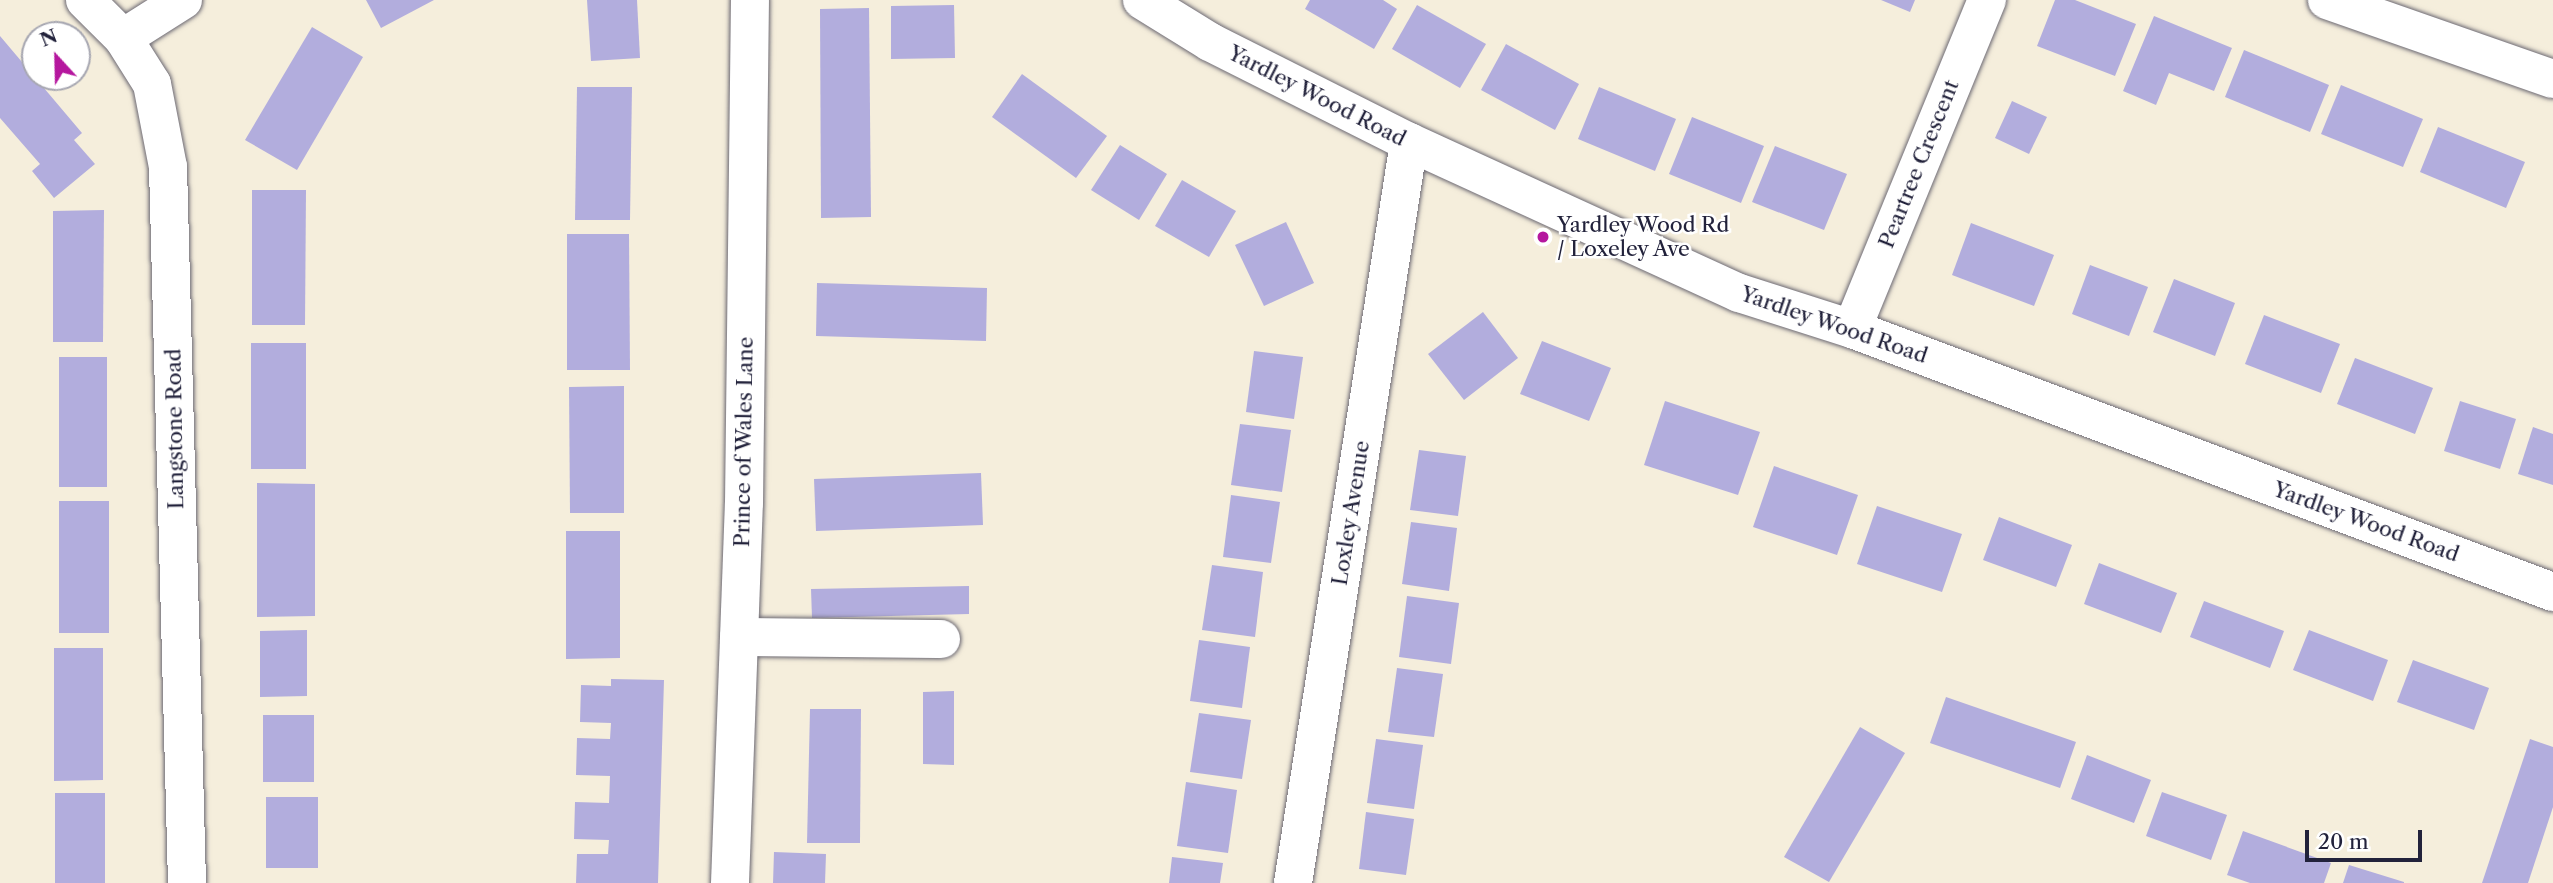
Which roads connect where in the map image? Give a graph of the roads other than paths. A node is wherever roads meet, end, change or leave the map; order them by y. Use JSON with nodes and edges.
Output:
{"nodes":[{"id":1,"x":85,"y":0,"type":"edge"},
{"id":2,"x":183,"y":0,"type":"edge"},
{"id":3,"x":750,"y":0,"type":"edge"},
{"id":4,"x":1142,"y":0,"type":"edge"},
{"id":5,"x":1987,"y":0,"type":"edge"},
{"id":6,"x":2327,"y":0,"type":"edge"},
{"id":7,"x":123,"y":38,"type":"junction"},
{"id":8,"x":2553,"y":79,"type":"edge"},
{"id":9,"x":1409,"y":142,"type":"junction"},
{"id":10,"x":1852,"y":329,"type":"junction"},
{"id":11,"x":2553,"y":592,"type":"edge"},
{"id":12,"x":739,"y":637,"type":"junction"},
{"id":13,"x":941,"y":639,"type":"dead end"},
{"id":14,"x":187,"y":883,"type":"edge"},
{"id":15,"x":730,"y":883,"type":"edge"},
{"id":16,"x":1293,"y":883,"type":"edge"}],
"edges":[{"from":1,"to":7,"type":"street","name":"Langstone Road"},
{"from":2,"to":7,"type":"street"},
{"from":3,"to":12,"type":"street","name":"Prince of Wales Lane"},
{"from":4,"to":9,"type":"street","name":"Yardley Wood Road"},
{"from":5,"to":10,"type":"street","name":"Peartree Crescent"},
{"from":6,"to":8,"type":"street"},
{"from":7,"to":14,"type":"street","name":"Langstone Road"},
{"from":9,"to":10,"type":"street","name":"Yardley Wood Road"},
{"from":9,"to":16,"type":"street","name":"Loxley Avenue"},
{"from":10,"to":11,"type":"street","name":"Yardley Wood Road"},
{"from":12,"to":13,"type":"street"},
{"from":12,"to":15,"type":"street","name":"Prince of Wales Lane"}]}
